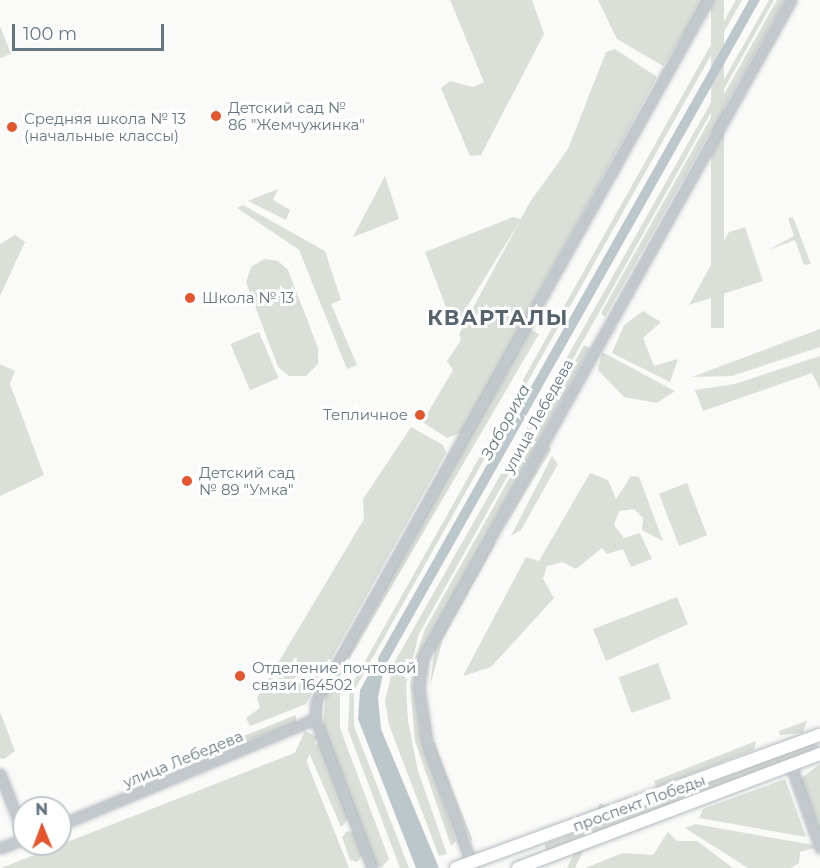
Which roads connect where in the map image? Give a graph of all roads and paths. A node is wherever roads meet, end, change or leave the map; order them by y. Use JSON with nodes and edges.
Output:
{"nodes":[{"id":1,"x":708,"y":0,"type":"edge"},
{"id":2,"x":790,"y":0,"type":"edge"},
{"id":3,"x":315,"y":719,"type":"junction"},
{"id":4,"x":820,"y":735,"type":"edge"},
{"id":5,"x":820,"y":754,"type":"edge"},
{"id":6,"x":791,"y":766,"type":"junction"},
{"id":7,"x":0,"y":774,"type":"edge"},
{"id":8,"x":12,"y":806,"type":"edge"},
{"id":9,"x":72,"y":820,"type":"edge"},
{"id":10,"x":535,"y":842,"type":"junction"},
{"id":11,"x":820,"y":848,"type":"edge"},
{"id":12,"x":541,"y":860,"type":"junction"},
{"id":13,"x":472,"y":865,"type":"edge"},
{"id":14,"x":372,"y":868,"type":"edge"},
{"id":15,"x":456,"y":868,"type":"edge"},
{"id":16,"x":518,"y":868,"type":"edge"}],
"edges":[{"from":1,"to":3,"type":"street"},
{"from":2,"to":13,"type":"street","name":"улица Лебедева"},
{"from":3,"to":9,"type":"street","name":"улица Лебедева"},
{"from":3,"to":14,"type":"street"},
{"from":4,"to":10,"type":"main road","name":"проспект Победы"},
{"from":5,"to":6,"type":"main road","name":"проспект Победы"},
{"from":6,"to":11,"type":"street"},
{"from":6,"to":12,"type":"main road","name":"проспект Победы"},
{"from":7,"to":8,"type":"street"},
{"from":10,"to":12,"type":"main road"},
{"from":10,"to":13,"type":"main road","name":"проспект Победы"},
{"from":12,"to":16,"type":"main road","name":"проспект Победы"},
{"from":13,"to":15,"type":"main road","name":"проспект Победы"}]}
